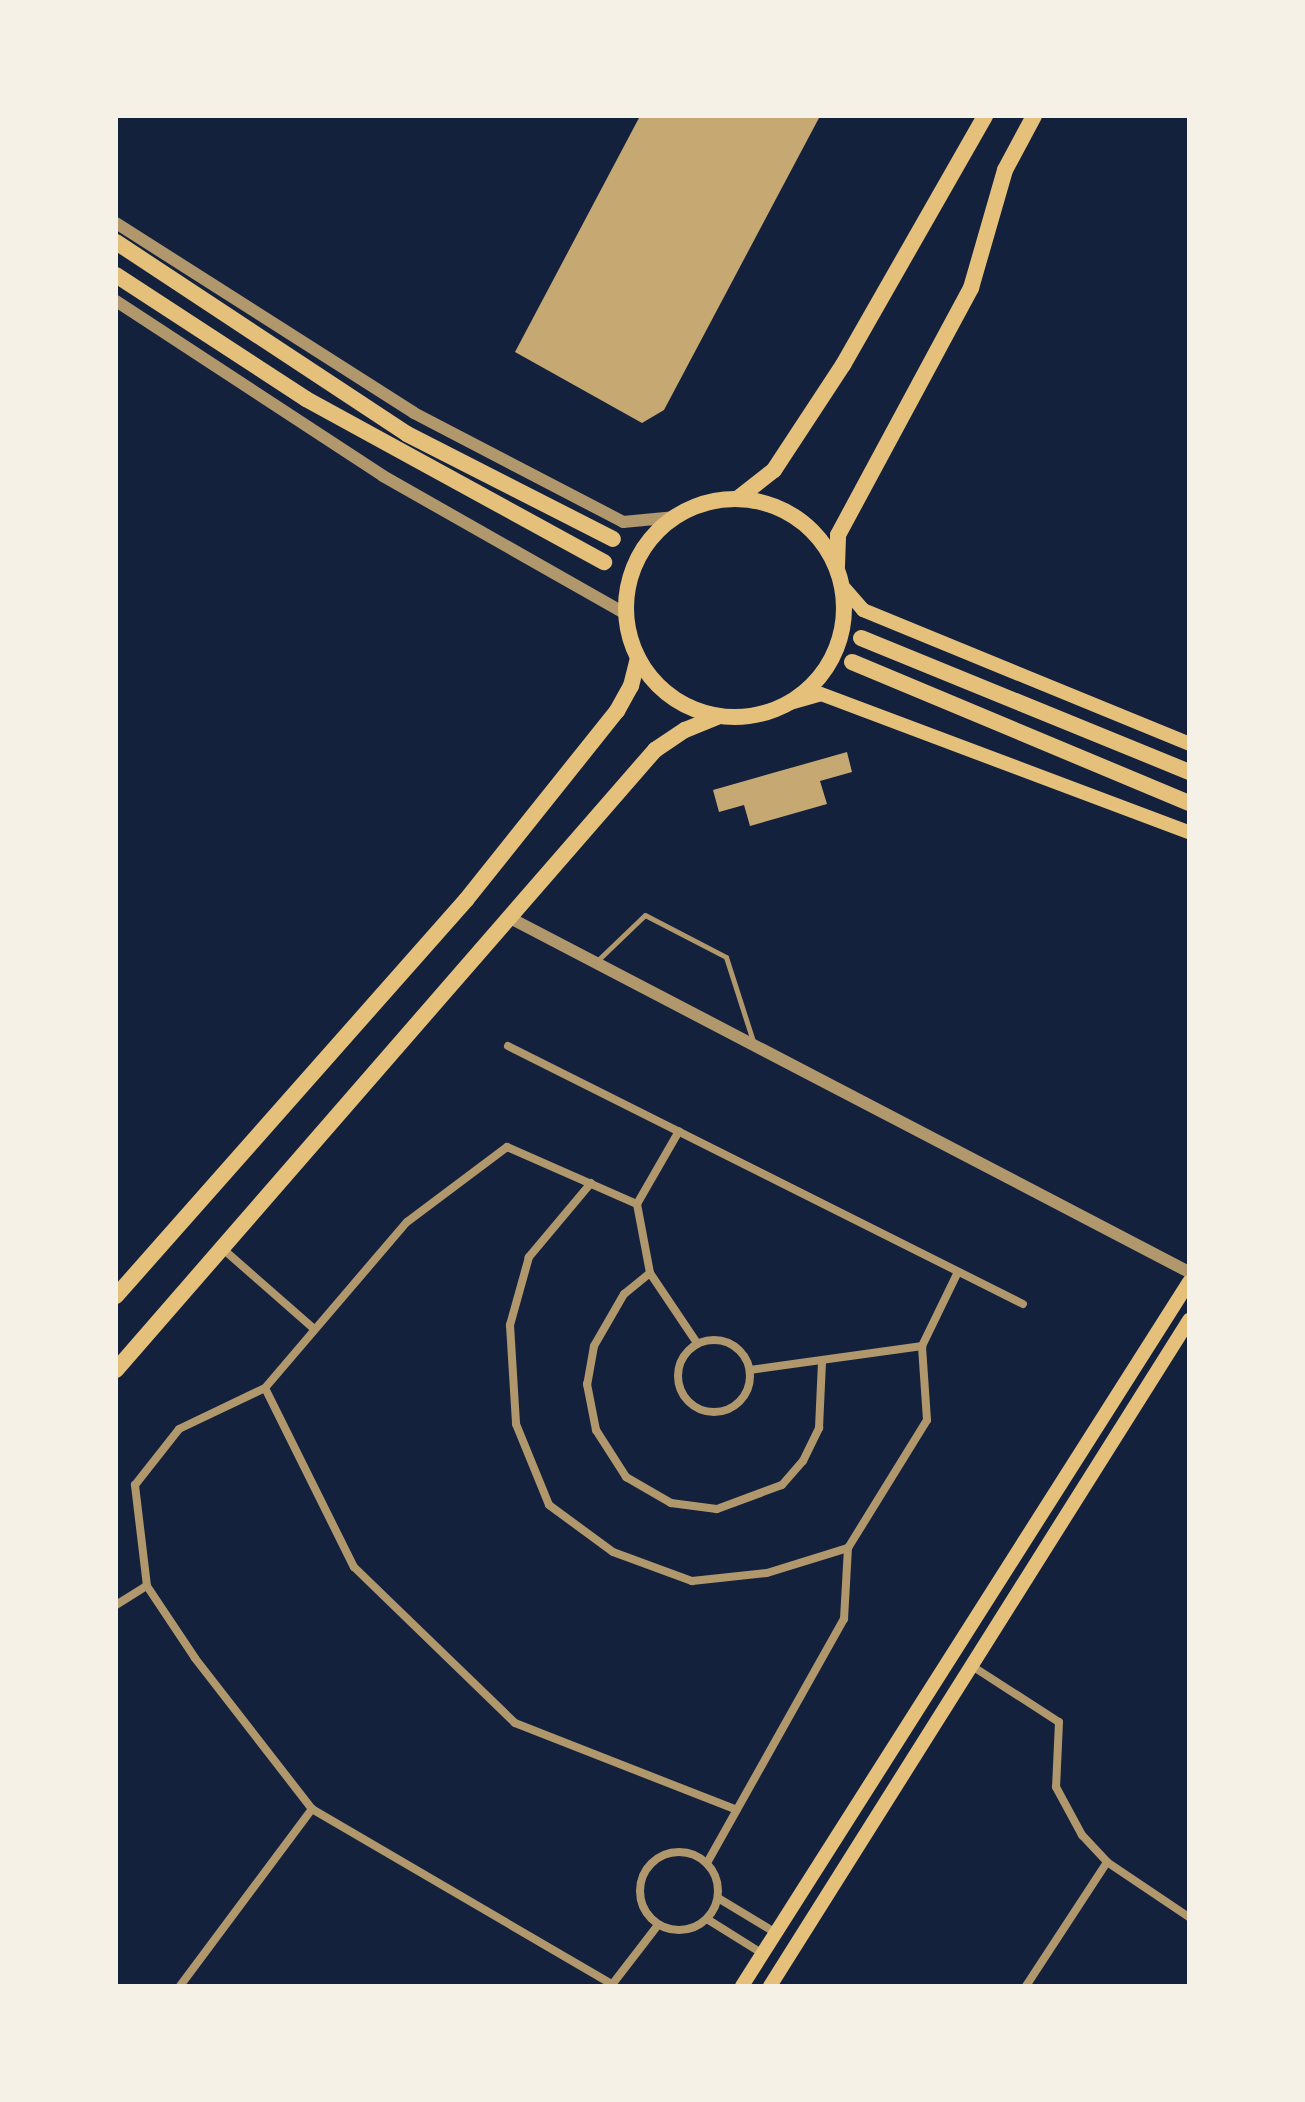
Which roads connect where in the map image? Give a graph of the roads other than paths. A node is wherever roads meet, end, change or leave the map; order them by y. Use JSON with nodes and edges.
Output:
{"nodes":[{"id":1,"x":985,"y":116,"type":"edge"},
{"id":2,"x":1034,"y":116,"type":"edge"},
{"id":3,"x":116,"y":223,"type":"edge"},
{"id":4,"x":116,"y":242,"type":"edge"},
{"id":5,"x":116,"y":275,"type":"edge"},
{"id":6,"x":116,"y":301,"type":"edge"},
{"id":7,"x":737,"y":499,"type":"junction"},
{"id":8,"x":676,"y":517,"type":"junction"},
{"id":9,"x":613,"y":539,"type":"dead end"},
{"id":10,"x":604,"y":562,"type":"dead end"},
{"id":11,"x":837,"y":568,"type":"junction"},
{"id":12,"x":845,"y":589,"type":"junction"},
{"id":13,"x":626,"y":614,"type":"junction"},
{"id":14,"x":861,"y":638,"type":"dead end"},
{"id":15,"x":638,"y":658,"type":"junction"},
{"id":16,"x":852,"y":662,"type":"dead end"},
{"id":17,"x":790,"y":703,"type":"junction"},
{"id":18,"x":719,"y":716,"type":"junction"},
{"id":19,"x":1189,"y":744,"type":"edge"},
{"id":20,"x":1189,"y":772,"type":"edge"},
{"id":21,"x":1189,"y":803,"type":"edge"},
{"id":22,"x":1189,"y":832,"type":"edge"},
{"id":23,"x":512,"y":919,"type":"junction"},
{"id":24,"x":595,"y":962,"type":"junction"},
{"id":25,"x":755,"y":1045,"type":"junction"},
{"id":26,"x":508,"y":1046,"type":"dead end"},
{"id":27,"x":679,"y":1131,"type":"junction"},
{"id":28,"x":591,"y":1183,"type":"junction"},
{"id":29,"x":637,"y":1204,"type":"junction"},
{"id":30,"x":223,"y":1249,"type":"junction"},
{"id":31,"x":1189,"y":1272,"type":"edge"},
{"id":32,"x":650,"y":1273,"type":"junction"},
{"id":33,"x":957,"y":1274,"type":"junction"},
{"id":34,"x":1189,"y":1282,"type":"edge"},
{"id":35,"x":116,"y":1296,"type":"edge"},
{"id":36,"x":1023,"y":1304,"type":"dead end"},
{"id":37,"x":1189,"y":1320,"type":"edge"},
{"id":38,"x":314,"y":1329,"type":"junction"},
{"id":39,"x":697,"y":1343,"type":"junction"},
{"id":40,"x":922,"y":1346,"type":"junction"},
{"id":41,"x":822,"y":1361,"type":"junction"},
{"id":42,"x":116,"y":1370,"type":"edge"},
{"id":43,"x":750,"y":1370,"type":"junction"},
{"id":44,"x":265,"y":1388,"type":"junction"},
{"id":45,"x":848,"y":1548,"type":"junction"},
{"id":46,"x":147,"y":1586,"type":"junction"},
{"id":47,"x":116,"y":1605,"type":"edge"},
{"id":48,"x":972,"y":1666,"type":"junction"},
{"id":49,"x":312,"y":1809,"type":"junction"},
{"id":50,"x":737,"y":1810,"type":"junction"},
{"id":51,"x":1107,"y":1862,"type":"junction"},
{"id":52,"x":707,"y":1863,"type":"junction"},
{"id":53,"x":718,"y":1898,"type":"junction"},
{"id":54,"x":1189,"y":1917,"type":"edge"},
{"id":55,"x":707,"y":1919,"type":"junction"},
{"id":56,"x":658,"y":1925,"type":"junction"},
{"id":57,"x":776,"y":1933,"type":"junction"},
{"id":58,"x":763,"y":1954,"type":"junction"},
{"id":59,"x":612,"y":1985,"type":"edge"},
{"id":60,"x":180,"y":1986,"type":"edge"},
{"id":61,"x":742,"y":1986,"type":"edge"},
{"id":62,"x":770,"y":1986,"type":"edge"},
{"id":63,"x":1026,"y":1986,"type":"edge"}],
"edges":[{"from":1,"to":7,"type":"main road"},
{"from":2,"to":11,"type":"main road"},
{"from":3,"to":8,"type":"street"},
{"from":4,"to":9,"type":"main road"},
{"from":5,"to":10,"type":"main road"},
{"from":6,"to":13,"type":"street"},
{"from":7,"to":8,"type":"main road"},
{"from":7,"to":11,"type":"main road"},
{"from":8,"to":13,"type":"main road"},
{"from":11,"to":12,"type":"main road"},
{"from":12,"to":17,"type":"main road"},
{"from":12,"to":19,"type":"main road"},
{"from":13,"to":15,"type":"main road"},
{"from":14,"to":20,"type":"main road"},
{"from":15,"to":18,"type":"main road"},
{"from":15,"to":35,"type":"main road"},
{"from":16,"to":21,"type":"main road"},
{"from":17,"to":18,"type":"main road"},
{"from":17,"to":22,"type":"main road"},
{"from":18,"to":23,"type":"main road"},
{"from":23,"to":24,"type":"street"},
{"from":23,"to":30,"type":"main road"},
{"from":24,"to":25,"type":"street"},
{"from":24,"to":25,"type":"lane"},
{"from":25,"to":31,"type":"street"},
{"from":26,"to":27,"type":"street"},
{"from":27,"to":29,"type":"street"},
{"from":27,"to":33,"type":"street"},
{"from":28,"to":29,"type":"street"},
{"from":28,"to":38,"type":"street"},
{"from":28,"to":45,"type":"street"},
{"from":29,"to":32,"type":"street"},
{"from":30,"to":38,"type":"street"},
{"from":30,"to":42,"type":"main road"},
{"from":32,"to":39,"type":"street"},
{"from":32,"to":41,"type":"street"},
{"from":33,"to":36,"type":"street"},
{"from":33,"to":40,"type":"street"},
{"from":34,"to":57,"type":"main road"},
{"from":37,"to":48,"type":"main road"},
{"from":38,"to":44,"type":"street"},
{"from":39,"to":43,"type":"street"},
{"from":39,"to":43,"type":"street"},
{"from":40,"to":41,"type":"street"},
{"from":40,"to":45,"type":"street"},
{"from":41,"to":43,"type":"street"},
{"from":44,"to":46,"type":"street"},
{"from":44,"to":50,"type":"street"},
{"from":45,"to":50,"type":"street"},
{"from":46,"to":47,"type":"street"},
{"from":46,"to":49,"type":"street"},
{"from":48,"to":51,"type":"street"},
{"from":48,"to":62,"type":"main road"},
{"from":49,"to":59,"type":"street"},
{"from":49,"to":60,"type":"street"},
{"from":50,"to":52,"type":"street"},
{"from":51,"to":54,"type":"street"},
{"from":51,"to":63,"type":"street"},
{"from":52,"to":53,"type":"street"},
{"from":52,"to":56,"type":"street"},
{"from":53,"to":55,"type":"street"},
{"from":53,"to":57,"type":"street"},
{"from":55,"to":56,"type":"street"},
{"from":55,"to":58,"type":"street"},
{"from":56,"to":59,"type":"street"},
{"from":57,"to":58,"type":"main road"},
{"from":58,"to":61,"type":"main road"}]}
